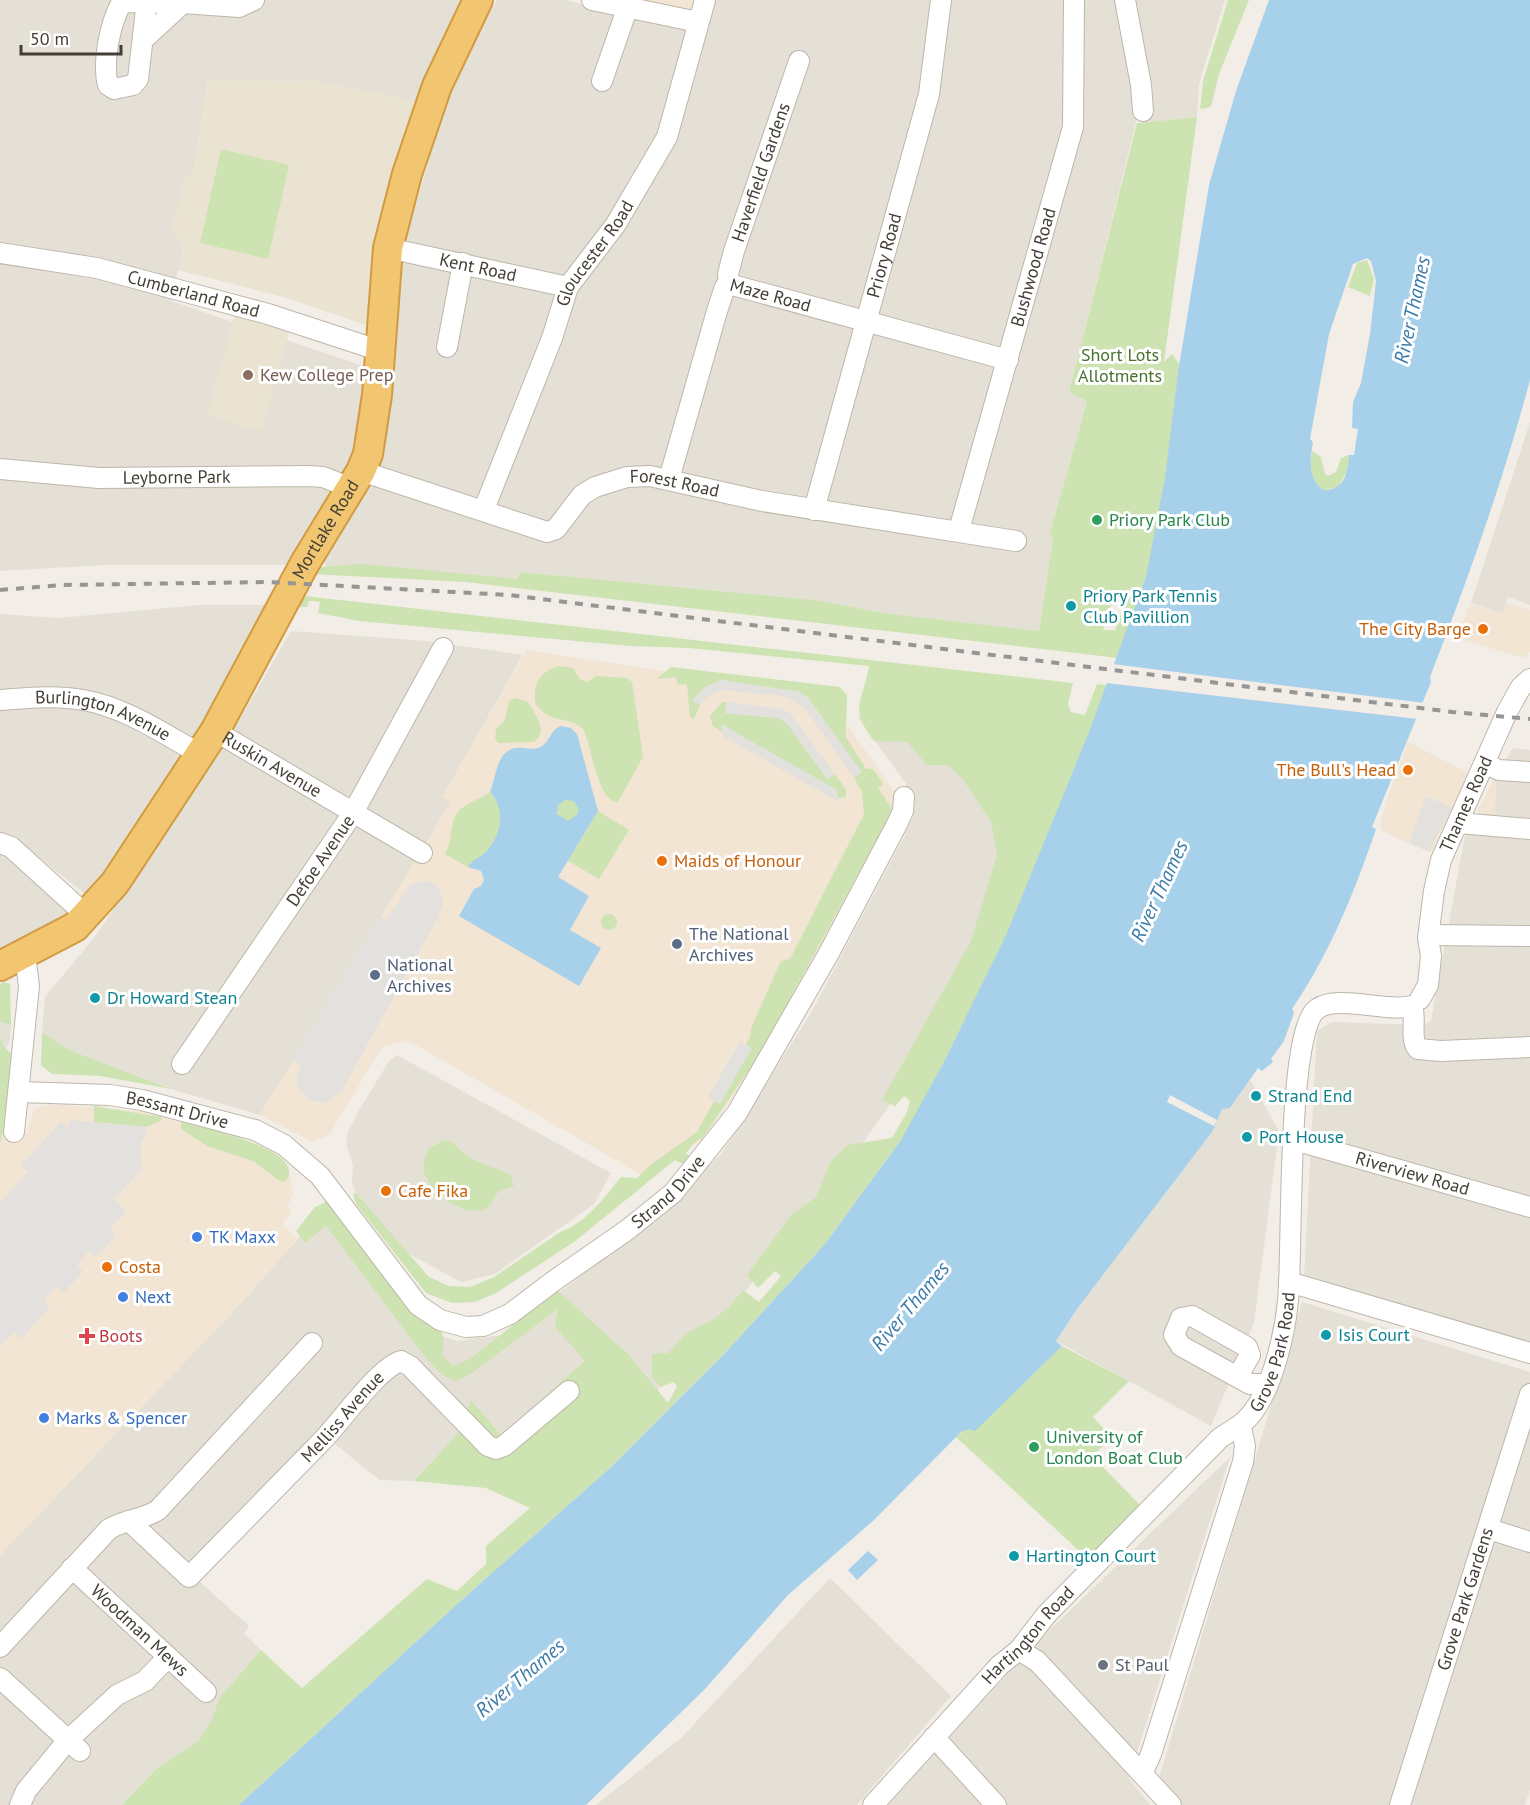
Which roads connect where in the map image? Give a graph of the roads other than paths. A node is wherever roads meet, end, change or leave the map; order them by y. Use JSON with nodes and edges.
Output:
{"nodes":[{"id":1,"x":254,"y":0,"type":"edge"},
{"id":2,"x":478,"y":0,"type":"edge"},
{"id":3,"x":592,"y":0,"type":"edge"},
{"id":4,"x":705,"y":0,"type":"edge"},
{"id":5,"x":941,"y":0,"type":"edge"},
{"id":6,"x":1074,"y":0,"type":"edge"},
{"id":7,"x":1125,"y":0,"type":"edge"},
{"id":8,"x":147,"y":1,"type":"edge"},
{"id":9,"x":183,"y":3,"type":"junction"},
{"id":10,"x":627,"y":9,"type":"junction"},
{"id":11,"x":698,"y":22,"type":"junction"},
{"id":12,"x":144,"y":39,"type":"junction"},
{"id":13,"x":799,"y":61,"type":"dead end"},
{"id":14,"x":602,"y":81,"type":"dead end"},
{"id":15,"x":1143,"y":111,"type":"dead end"},
{"id":16,"x":388,"y":248,"type":"junction"},
{"id":17,"x":0,"y":254,"type":"edge"},
{"id":18,"x":463,"y":263,"type":"junction"},
{"id":19,"x":729,"y":284,"type":"junction"},
{"id":20,"x":568,"y":287,"type":"junction"},
{"id":21,"x":867,"y":322,"type":"junction"},
{"id":22,"x":447,"y":347,"type":"dead end"},
{"id":23,"x":381,"y":351,"type":"junction"},
{"id":24,"x":1008,"y":360,"type":"junction"},
{"id":25,"x":0,"y":469,"type":"edge"},
{"id":26,"x":669,"y":479,"type":"junction"},
{"id":27,"x":356,"y":480,"type":"junction"},
{"id":28,"x":484,"y":509,"type":"junction"},
{"id":29,"x":814,"y":510,"type":"junction"},
{"id":30,"x":959,"y":531,"type":"junction"},
{"id":31,"x":1016,"y":541,"type":"dead end"},
{"id":32,"x":443,"y":648,"type":"dead end"},
{"id":33,"x":1530,"y":679,"type":"edge"},
{"id":34,"x":0,"y":700,"type":"edge"},
{"id":35,"x":215,"y":731,"type":"junction"},
{"id":36,"x":200,"y":754,"type":"junction"},
{"id":37,"x":1486,"y":764,"type":"junction"},
{"id":38,"x":1530,"y":772,"type":"edge"},
{"id":39,"x":904,"y":797,"type":"dead end"},
{"id":40,"x":353,"y":813,"type":"junction"},
{"id":41,"x":1458,"y":822,"type":"junction"},
{"id":42,"x":1530,"y":829,"type":"edge"},
{"id":43,"x":0,"y":843,"type":"edge"},
{"id":44,"x":422,"y":853,"type":"dead end"},
{"id":45,"x":87,"y":916,"type":"junction"},
{"id":46,"x":1530,"y":936,"type":"edge"},
{"id":47,"x":1429,"y":937,"type":"junction"},
{"id":48,"x":12,"y":960,"type":"edge"},
{"id":49,"x":1416,"y":1003,"type":"junction"},
{"id":50,"x":1530,"y":1047,"type":"edge"},
{"id":51,"x":182,"y":1064,"type":"dead end"},
{"id":52,"x":19,"y":1092,"type":"junction"},
{"id":53,"x":14,"y":1132,"type":"dead end"},
{"id":54,"x":1294,"y":1140,"type":"junction"},
{"id":55,"x":320,"y":1176,"type":"joint"},
{"id":56,"x":1530,"y":1207,"type":"edge"},
{"id":57,"x":1289,"y":1282,"type":"junction"},
{"id":58,"x":312,"y":1343,"type":"dead end"},
{"id":59,"x":1530,"y":1353,"type":"edge"},
{"id":60,"x":1238,"y":1376,"type":"dead end"},
{"id":61,"x":1267,"y":1384,"type":"junction"},
{"id":62,"x":569,"y":1391,"type":"dead end"},
{"id":63,"x":1530,"y":1394,"type":"edge"},
{"id":64,"x":1241,"y":1427,"type":"junction"},
{"id":65,"x":129,"y":1521,"type":"junction"},
{"id":66,"x":1489,"y":1529,"type":"junction"},
{"id":67,"x":1530,"y":1542,"type":"edge"},
{"id":68,"x":72,"y":1568,"type":"junction"},
{"id":69,"x":0,"y":1647,"type":"edge"},
{"id":70,"x":1019,"y":1650,"type":"junction"},
{"id":71,"x":168,"y":1657,"type":"junction"},
{"id":72,"x":0,"y":1678,"type":"edge"},
{"id":73,"x":206,"y":1692,"type":"dead end"},
{"id":74,"x":934,"y":1737,"type":"junction"},
{"id":75,"x":74,"y":1745,"type":"junction"},
{"id":76,"x":1143,"y":1772,"type":"junction"},
{"id":77,"x":20,"y":1805,"type":"edge"},
{"id":78,"x":873,"y":1805,"type":"edge"},
{"id":79,"x":996,"y":1805,"type":"edge"},
{"id":80,"x":1171,"y":1805,"type":"edge"},
{"id":81,"x":1400,"y":1805,"type":"edge"}],
"edges":[{"from":1,"to":9,"type":"street"},
{"from":2,"to":16,"type":"highway","name":"Mortlake Road"},
{"from":3,"to":10,"type":"street"},
{"from":4,"to":11,"type":"street","name":"Gloucester Road"},
{"from":5,"to":21,"type":"street","name":"Priory Road"},
{"from":6,"to":24,"type":"street","name":"Bushwood Road"},
{"from":7,"to":15,"type":"street"},
{"from":8,"to":9,"type":"street"},
{"from":8,"to":12,"type":"street"},
{"from":8,"to":12,"type":"street"},
{"from":9,"to":12,"type":"street"},
{"from":10,"to":11,"type":"street"},
{"from":10,"to":14,"type":"street"},
{"from":11,"to":20,"type":"street","name":"Gloucester Road"},
{"from":13,"to":19,"type":"street","name":"Haverfield Gardens"},
{"from":16,"to":18,"type":"street","name":"Kent Road"},
{"from":16,"to":23,"type":"highway","name":"Mortlake Road"},
{"from":17,"to":23,"type":"street","name":"Cumberland Road"},
{"from":18,"to":20,"type":"street","name":"Kent Road"},
{"from":18,"to":22,"type":"street"},
{"from":19,"to":21,"type":"street","name":"Maze Road"},
{"from":19,"to":26,"type":"street","name":"Maze Road"},
{"from":20,"to":28,"type":"street","name":"Gloucester Road"},
{"from":21,"to":24,"type":"street","name":"Maze Road"},
{"from":21,"to":29,"type":"street","name":"Priory Road"},
{"from":23,"to":27,"type":"highway","name":"Mortlake Road"},
{"from":24,"to":30,"type":"street","name":"Bushwood Road"},
{"from":25,"to":27,"type":"street","name":"Leyborne Park"},
{"from":26,"to":28,"type":"street","name":"Forest Road"},
{"from":26,"to":29,"type":"street","name":"Forest Road"},
{"from":27,"to":28,"type":"street","name":"Forest Road"},
{"from":27,"to":35,"type":"highway","name":"Mortlake Road"},
{"from":29,"to":30,"type":"street","name":"Forest Road"},
{"from":30,"to":31,"type":"street","name":"Forest Road"},
{"from":32,"to":40,"type":"street","name":"Defoe Avenue"},
{"from":33,"to":37,"type":"street","name":"Thames Road"},
{"from":34,"to":36,"type":"street","name":"Burlington Avenue"},
{"from":35,"to":36,"type":"highway","name":"Mortlake Road"},
{"from":35,"to":40,"type":"street","name":"Ruskin Avenue"},
{"from":36,"to":45,"type":"highway","name":"Mortlake Road"},
{"from":37,"to":38,"type":"street"},
{"from":37,"to":41,"type":"street","name":"Thames Road"},
{"from":39,"to":55,"type":"street","name":"Strand Drive"},
{"from":40,"to":44,"type":"street","name":"Ruskin Avenue"},
{"from":40,"to":51,"type":"street","name":"Defoe Avenue"},
{"from":41,"to":42,"type":"street"},
{"from":41,"to":47,"type":"street","name":"Thames Road"},
{"from":43,"to":45,"type":"street"},
{"from":45,"to":48,"type":"highway","name":"Mortlake Road"},
{"from":46,"to":47,"type":"street"},
{"from":47,"to":49,"type":"street","name":"Thames Road"},
{"from":48,"to":52,"type":"street"},
{"from":49,"to":50,"type":"street"},
{"from":49,"to":54,"type":"street","name":"Grove Park Road"},
{"from":52,"to":53,"type":"street"},
{"from":52,"to":55,"type":"street","name":"Bessant Drive"},
{"from":54,"to":56,"type":"street","name":"Riverview Road"},
{"from":54,"to":57,"type":"street","name":"Grove Park Road"},
{"from":57,"to":59,"type":"street"},
{"from":57,"to":61,"type":"street","name":"Grove Park Road"},
{"from":58,"to":65,"type":"street"},
{"from":60,"to":61,"type":"street"},
{"from":61,"to":64,"type":"street","name":"Grove Park Road"},
{"from":62,"to":65,"type":"street","name":"Melliss Avenue"},
{"from":63,"to":66,"type":"street","name":"Grove Park Gardens"},
{"from":64,"to":70,"type":"street","name":"Hartington Road"},
{"from":64,"to":76,"type":"street","name":"Grove Park Road"},
{"from":65,"to":68,"type":"street"},
{"from":66,"to":67,"type":"street"},
{"from":66,"to":81,"type":"street","name":"Grove Park Gardens"},
{"from":68,"to":69,"type":"street"},
{"from":68,"to":71,"type":"street","name":"Woodman Mews"},
{"from":70,"to":74,"type":"street","name":"Hartington Road"},
{"from":70,"to":76,"type":"street"},
{"from":71,"to":73,"type":"street","name":"Woodman Mews"},
{"from":71,"to":75,"type":"street"},
{"from":72,"to":75,"type":"street"},
{"from":74,"to":78,"type":"street","name":"Hartington Road"},
{"from":74,"to":79,"type":"street"},
{"from":75,"to":77,"type":"street"},
{"from":76,"to":80,"type":"street"}]}
